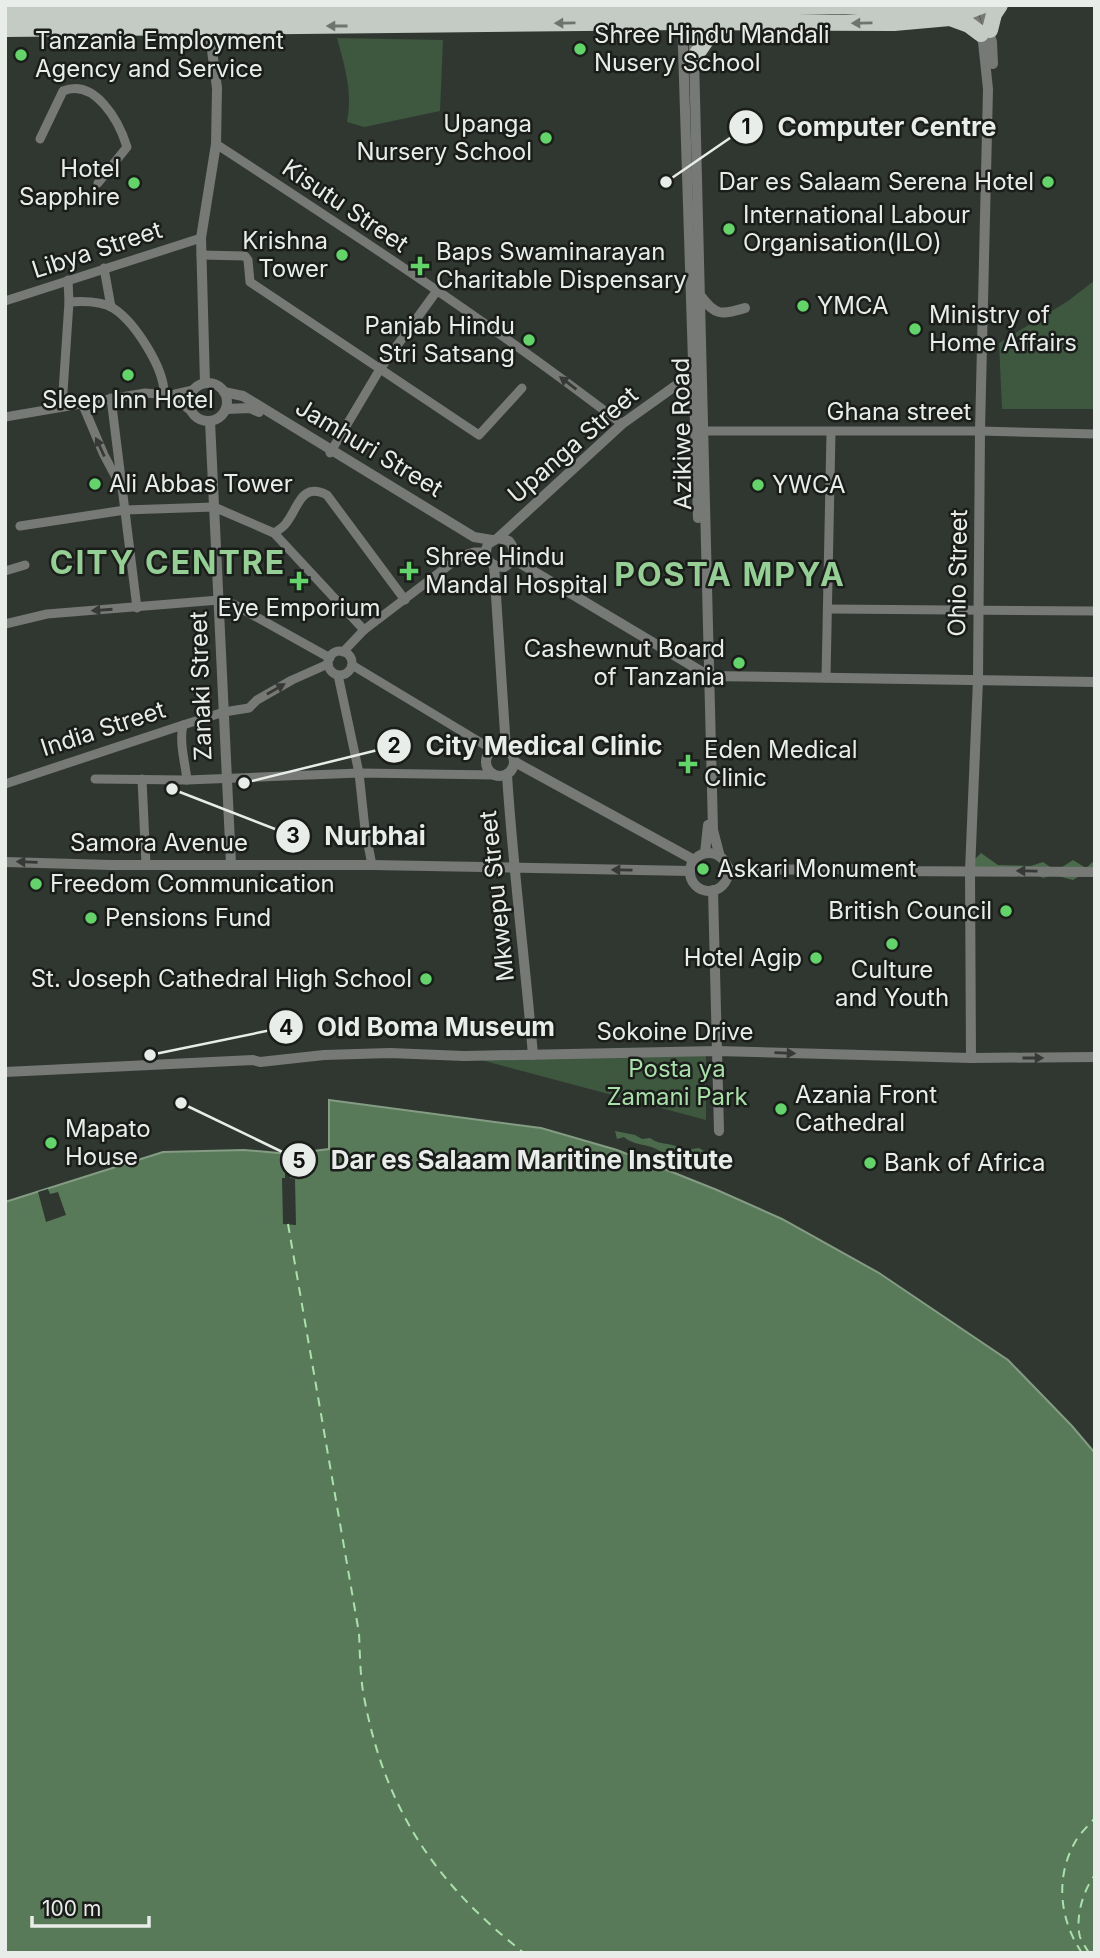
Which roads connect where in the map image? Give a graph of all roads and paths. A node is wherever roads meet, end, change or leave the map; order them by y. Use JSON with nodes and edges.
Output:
{"nodes":[{"id":1,"x":1000,"y":5,"type":"edge"},
{"id":2,"x":791,"y":6,"type":"edge"},
{"id":3,"x":768,"y":7,"type":"edge"},
{"id":4,"x":978,"y":7,"type":"edge"},
{"id":5,"x":383,"y":8,"type":"edge"},
{"id":6,"x":951,"y":11,"type":"edge"},
{"id":7,"x":5,"y":14,"type":"edge"},
{"id":8,"x":688,"y":15,"type":"junction"},
{"id":9,"x":208,"y":21,"type":"junction"},
{"id":10,"x":728,"y":22,"type":"junction"},
{"id":11,"x":5,"y":29,"type":"edge"},
{"id":12,"x":985,"y":32,"type":"junction"},
{"id":13,"x":694,"y":58,"type":"junction"},
{"id":14,"x":40,"y":139,"type":"dead end"},
{"id":15,"x":216,"y":145,"type":"junction"},
{"id":16,"x":98,"y":183,"type":"dead end"},
{"id":17,"x":201,"y":238,"type":"junction"},
{"id":18,"x":201,"y":255,"type":"junction"},
{"id":19,"x":104,"y":268,"type":"junction"},
{"id":20,"x":68,"y":280,"type":"junction"},
{"id":21,"x":436,"y":292,"type":"junction"},
{"id":22,"x":700,"y":295,"type":"junction"},
{"id":23,"x":5,"y":301,"type":"edge"},
{"id":24,"x":69,"y":302,"type":"junction"},
{"id":25,"x":111,"y":307,"type":"junction"},
{"id":26,"x":745,"y":308,"type":"dead end"},
{"id":27,"x":697,"y":355,"type":"junction"},
{"id":28,"x":380,"y":369,"type":"junction"},
{"id":29,"x":205,"y":383,"type":"junction"},
{"id":30,"x":678,"y":384,"type":"junction"},
{"id":31,"x":522,"y":388,"type":"dead end"},
{"id":32,"x":193,"y":390,"type":"junction"},
{"id":33,"x":224,"y":392,"type":"junction"},
{"id":34,"x":167,"y":394,"type":"junction"},
{"id":35,"x":694,"y":397,"type":"junction"},
{"id":36,"x":111,"y":398,"type":"junction"},
{"id":37,"x":82,"y":403,"type":"junction"},
{"id":38,"x":62,"y":407,"type":"junction"},
{"id":39,"x":226,"y":410,"type":"junction"},
{"id":40,"x":191,"y":411,"type":"junction"},
{"id":41,"x":5,"y":417,"type":"edge"},
{"id":42,"x":210,"y":421,"type":"junction"},
{"id":43,"x":622,"y":424,"type":"junction"},
{"id":44,"x":703,"y":431,"type":"junction"},
{"id":45,"x":980,"y":431,"type":"junction"},
{"id":46,"x":831,"y":432,"type":"junction"},
{"id":47,"x":1095,"y":434,"type":"edge"},
{"id":48,"x":331,"y":452,"type":"junction"},
{"id":49,"x":123,"y":490,"type":"junction"},
{"id":50,"x":214,"y":507,"type":"junction"},
{"id":51,"x":125,"y":510,"type":"junction"},
{"id":52,"x":20,"y":526,"type":"dead end"},
{"id":53,"x":274,"y":533,"type":"junction"},
{"id":54,"x":494,"y":544,"type":"junction"},
{"id":55,"x":513,"y":559,"type":"junction"},
{"id":56,"x":25,"y":565,"type":"dead end"},
{"id":57,"x":494,"y":565,"type":"junction"},
{"id":58,"x":5,"y":571,"type":"edge"},
{"id":59,"x":219,"y":600,"type":"junction"},
{"id":60,"x":405,"y":600,"type":"junction"},
{"id":61,"x":137,"y":608,"type":"junction"},
{"id":62,"x":828,"y":609,"type":"junction"},
{"id":63,"x":979,"y":610,"type":"junction"},
{"id":64,"x":1095,"y":611,"type":"edge"},
{"id":65,"x":5,"y":624,"type":"edge"},
{"id":66,"x":364,"y":630,"type":"junction"},
{"id":67,"x":343,"y":652,"type":"junction"},
{"id":68,"x":329,"y":661,"type":"junction"},
{"id":69,"x":352,"y":664,"type":"junction"},
{"id":70,"x":338,"y":675,"type":"junction"},
{"id":71,"x":706,"y":675,"type":"junction"},
{"id":72,"x":826,"y":678,"type":"junction"},
{"id":73,"x":978,"y":680,"type":"junction"},
{"id":74,"x":1095,"y":682,"type":"edge"},
{"id":75,"x":224,"y":712,"type":"junction"},
{"id":76,"x":183,"y":725,"type":"junction"},
{"id":77,"x":506,"y":749,"type":"junction"},
{"id":78,"x":493,"y":750,"type":"junction"},
{"id":79,"x":514,"y":762,"type":"junction"},
{"id":80,"x":359,"y":773,"type":"junction"},
{"id":81,"x":495,"y":775,"type":"junction"},
{"id":82,"x":507,"y":775,"type":"junction"},
{"id":83,"x":225,"y":777,"type":"junction"},
{"id":84,"x":95,"y":779,"type":"dead end"},
{"id":85,"x":142,"y":779,"type":"junction"},
{"id":86,"x":187,"y":780,"type":"junction"},
{"id":87,"x":5,"y":784,"type":"edge"},
{"id":88,"x":705,"y":853,"type":"junction"},
{"id":89,"x":720,"y":857,"type":"junction"},
{"id":90,"x":5,"y":862,"type":"edge"},
{"id":91,"x":231,"y":864,"type":"junction"},
{"id":92,"x":146,"y":865,"type":"junction"},
{"id":93,"x":372,"y":865,"type":"junction"},
{"id":94,"x":692,"y":865,"type":"junction"},
{"id":95,"x":513,"y":868,"type":"junction"},
{"id":96,"x":727,"y":870,"type":"junction"},
{"id":97,"x":970,"y":871,"type":"junction"},
{"id":98,"x":1095,"y":872,"type":"edge"},
{"id":99,"x":713,"y":890,"type":"junction"},
{"id":100,"x":717,"y":1051,"type":"junction"},
{"id":101,"x":533,"y":1055,"type":"junction"},
{"id":102,"x":1095,"y":1057,"type":"edge"},
{"id":103,"x":971,"y":1058,"type":"junction"},
{"id":104,"x":5,"y":1072,"type":"edge"},
{"id":105,"x":719,"y":1131,"type":"dead end"}],
"edges":[{"from":1,"to":12,"type":"highway"},
{"from":2,"to":3,"type":"highway"},
{"from":2,"to":6,"type":"highway"},
{"from":3,"to":8,"type":"highway"},
{"from":4,"to":6,"type":"highway"},
{"from":4,"to":12,"type":"street","name":"Ohio Street"},
{"from":5,"to":8,"type":"highway"},
{"from":5,"to":9,"type":"highway"},
{"from":6,"to":10,"type":"highway","one_way":true},
{"from":6,"to":12,"type":"highway"},
{"from":7,"to":9,"type":"highway"},
{"from":8,"to":9,"type":"highway","one_way":true},
{"from":8,"to":10,"type":"highway"},
{"from":8,"to":13,"type":"street","name":"Azikiwe Road"},
{"from":8,"to":27,"type":"street","name":"Azikiwe Road"},
{"from":9,"to":11,"type":"highway"},
{"from":9,"to":15,"type":"street"},
{"from":10,"to":13,"type":"highway"},
{"from":12,"to":45,"type":"street","name":"Ohio Street"},
{"from":13,"to":22,"type":"street","name":"Azikiwe Road"},
{"from":14,"to":16,"type":"street"},
{"from":15,"to":17,"type":"street"},
{"from":15,"to":21,"type":"street","name":"Kisutu Street"},
{"from":17,"to":18,"type":"street"},
{"from":17,"to":19,"type":"street","name":"Libya Street"},
{"from":18,"to":28,"type":"street"},
{"from":18,"to":29,"type":"street"},
{"from":19,"to":20,"type":"street","name":"Libya Street"},
{"from":19,"to":25,"type":"street"},
{"from":20,"to":23,"type":"street","name":"Libya Street"},
{"from":20,"to":24,"type":"street"},
{"from":21,"to":28,"type":"street"},
{"from":43,"to":21,"type":"street","name":"Kisutu Street","one_way":true},
{"from":22,"to":26,"type":"street"},
{"from":22,"to":27,"type":"street","name":"Azikiwe Road"},
{"from":24,"to":25,"type":"street"},
{"from":24,"to":38,"type":"street"},
{"from":25,"to":34,"type":"street"},
{"from":27,"to":30,"type":"street","name":"Upanga Street"},
{"from":27,"to":35,"type":"street","name":"Azikiwe Road"},
{"from":27,"to":44,"type":"street","name":"Azikiwe Road"},
{"from":28,"to":31,"type":"street"},
{"from":28,"to":48,"type":"street"},
{"from":29,"to":32,"type":"street"},
{"from":29,"to":33,"type":"street"},
{"from":30,"to":35,"type":"street"},
{"from":30,"to":43,"type":"street","name":"Upanga Street"},
{"from":32,"to":34,"type":"street"},
{"from":32,"to":40,"type":"street"},
{"from":33,"to":39,"type":"street"},
{"from":33,"to":48,"type":"street","name":"Jamhuri Street"},
{"from":34,"to":36,"type":"street"},
{"from":34,"to":40,"type":"street"},
{"from":35,"to":71,"type":"street","name":"Azikiwe Road"},
{"from":36,"to":37,"type":"street"},
{"from":36,"to":49,"type":"street"},
{"from":37,"to":38,"type":"street"},
{"from":49,"to":37,"type":"street","one_way":true},
{"from":38,"to":41,"type":"street"},
{"from":39,"to":42,"type":"street"},
{"from":39,"to":48,"type":"street","name":"Jamhuri Street"},
{"from":40,"to":42,"type":"street"},
{"from":42,"to":50,"type":"street","name":"Zanaki Street"},
{"from":43,"to":54,"type":"street","name":"Upanga Street"},
{"from":44,"to":46,"type":"street","name":"Ghana street"},
{"from":44,"to":71,"type":"street","name":"Azikiwe Road"},
{"from":45,"to":46,"type":"street","name":"Ghana street"},
{"from":45,"to":47,"type":"street","name":"Ghana street"},
{"from":45,"to":63,"type":"street","name":"Ohio Street"},
{"from":46,"to":62,"type":"street"},
{"from":48,"to":54,"type":"street","name":"Jamhuri Street"},
{"from":49,"to":51,"type":"street"},
{"from":50,"to":51,"type":"street"},
{"from":50,"to":53,"type":"street"},
{"from":50,"to":59,"type":"street","name":"Zanaki Street"},
{"from":51,"to":52,"type":"street"},
{"from":51,"to":61,"type":"street"},
{"from":53,"to":60,"type":"street"},
{"from":53,"to":66,"type":"street"},
{"from":54,"to":55,"type":"street"},
{"from":54,"to":57,"type":"street"},
{"from":54,"to":60,"type":"street"},
{"from":55,"to":57,"type":"street"},
{"from":55,"to":71,"type":"street"},
{"from":56,"to":58,"type":"street"},
{"from":57,"to":77,"type":"street"},
{"from":59,"to":61,"type":"street"},
{"from":59,"to":68,"type":"street"},
{"from":59,"to":75,"type":"street","name":"Zanaki Street"},
{"from":60,"to":66,"type":"street"},
{"from":61,"to":65,"type":"street","one_way":true},
{"from":62,"to":63,"type":"street"},
{"from":62,"to":72,"type":"street"},
{"from":63,"to":64,"type":"street"},
{"from":63,"to":73,"type":"street","name":"Ohio Street"},
{"from":66,"to":67,"type":"street"},
{"from":67,"to":68,"type":"street"},
{"from":67,"to":69,"type":"street"},
{"from":68,"to":70,"type":"street"},
{"from":75,"to":68,"type":"street","name":"India Street","one_way":true},
{"from":69,"to":70,"type":"street"},
{"from":69,"to":78,"type":"street"},
{"from":70,"to":80,"type":"street"},
{"from":71,"to":72,"type":"street"},
{"from":71,"to":88,"type":"street","name":"Azikiwe Road"},
{"from":71,"to":89,"type":"street","name":"Azikiwe Road"},
{"from":72,"to":73,"type":"street"},
{"from":73,"to":74,"type":"street"},
{"from":73,"to":97,"type":"street","name":"Ohio Street"},
{"from":75,"to":76,"type":"street","name":"India Street"},
{"from":75,"to":83,"type":"street","name":"Zanaki Street"},
{"from":76,"to":86,"type":"street"},
{"from":76,"to":87,"type":"street","name":"India Street"},
{"from":77,"to":78,"type":"street"},
{"from":77,"to":79,"type":"street"},
{"from":78,"to":81,"type":"street","name":"Mkwepu Street"},
{"from":79,"to":82,"type":"street","name":"Mkwepu Street"},
{"from":79,"to":94,"type":"street"},
{"from":80,"to":81,"type":"street"},
{"from":80,"to":83,"type":"street"},
{"from":80,"to":93,"type":"street"},
{"from":81,"to":82,"type":"street","name":"Mkwepu Street"},
{"from":82,"to":95,"type":"street","name":"Mkwepu Street"},
{"from":83,"to":86,"type":"street"},
{"from":83,"to":91,"type":"street","name":"Zanaki Street"},
{"from":84,"to":85,"type":"street"},
{"from":85,"to":86,"type":"street"},
{"from":85,"to":92,"type":"street"},
{"from":88,"to":89,"type":"street"},
{"from":88,"to":94,"type":"street"},
{"from":89,"to":96,"type":"street"},
{"from":92,"to":90,"type":"street","name":"Samora Avenue","one_way":true},
{"from":91,"to":92,"type":"street","name":"Samora Avenue"},
{"from":91,"to":93,"type":"street","name":"Samora Avenue"},
{"from":93,"to":95,"type":"street","name":"Samora Avenue"},
{"from":94,"to":95,"type":"street","name":"Samora Avenue","one_way":true},
{"from":94,"to":99,"type":"street"},
{"from":95,"to":101,"type":"street","name":"Mkwepu Street"},
{"from":96,"to":97,"type":"street"},
{"from":96,"to":99,"type":"street"},
{"from":98,"to":97,"type":"street","one_way":true},
{"from":97,"to":103,"type":"street","name":"Ohio Street"},
{"from":99,"to":100,"type":"street"},
{"from":100,"to":101,"type":"street","name":"Sokoine Drive"},
{"from":100,"to":103,"type":"street","name":"Sokoine Drive","one_way":true},
{"from":100,"to":105,"type":"street"},
{"from":101,"to":104,"type":"street","name":"Sokoine Drive"},
{"from":103,"to":102,"type":"street","name":"Sokoine Drive","one_way":true}]}
